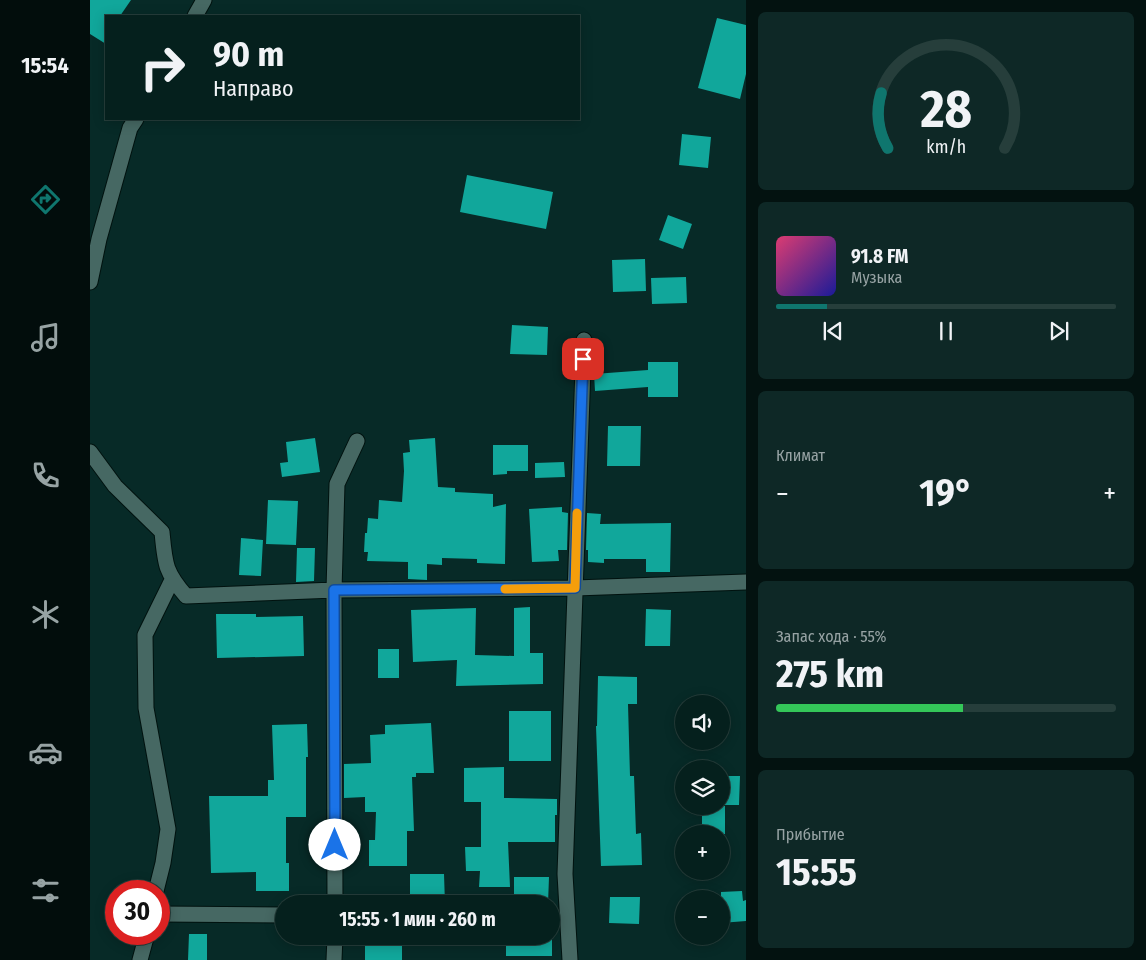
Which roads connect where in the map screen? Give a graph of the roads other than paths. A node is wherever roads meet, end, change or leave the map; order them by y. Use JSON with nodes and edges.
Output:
{"nodes":[{"id":1,"x":204,"y":0,"type":"edge"},
{"id":2,"x":196,"y":15,"type":"edge"},
{"id":3,"x":135,"y":120,"type":"edge"},
{"id":4,"x":90,"y":282,"type":"edge"},
{"id":5,"x":584,"y":340,"type":"dead end"},
{"id":6,"x":357,"y":441,"type":"dead end"},
{"id":7,"x":90,"y":452,"type":"edge"},
{"id":8,"x":172,"y":580,"type":"junction"},
{"id":9,"x":746,"y":582,"type":"edge"},
{"id":10,"x":575,"y":588,"type":"junction"},
{"id":11,"x":334,"y":590,"type":"junction"},
{"id":12,"x":159,"y":880,"type":"edge"},
{"id":13,"x":335,"y":895,"type":"edge"},
{"id":14,"x":170,"y":914,"type":"edge"},
{"id":15,"x":275,"y":915,"type":"edge"},
{"id":16,"x":143,"y":945,"type":"edge"},
{"id":17,"x":335,"y":945,"type":"edge"},
{"id":18,"x":140,"y":960,"type":"edge"},
{"id":19,"x":334,"y":960,"type":"edge"},
{"id":20,"x":570,"y":960,"type":"edge"}],
"edges":[{"from":1,"to":2,"type":"street"},
{"from":3,"to":4,"type":"street"},
{"from":5,"to":10,"type":"street"},
{"from":6,"to":11,"type":"street"},
{"from":7,"to":8,"type":"street"},
{"from":8,"to":11,"type":"street"},
{"from":8,"to":12,"type":"street"},
{"from":9,"to":10,"type":"street"},
{"from":10,"to":11,"type":"street"},
{"from":10,"to":20,"type":"street"},
{"from":11,"to":13,"type":"street"},
{"from":14,"to":15,"type":"street"},
{"from":16,"to":18,"type":"street"},
{"from":17,"to":19,"type":"street"}]}
